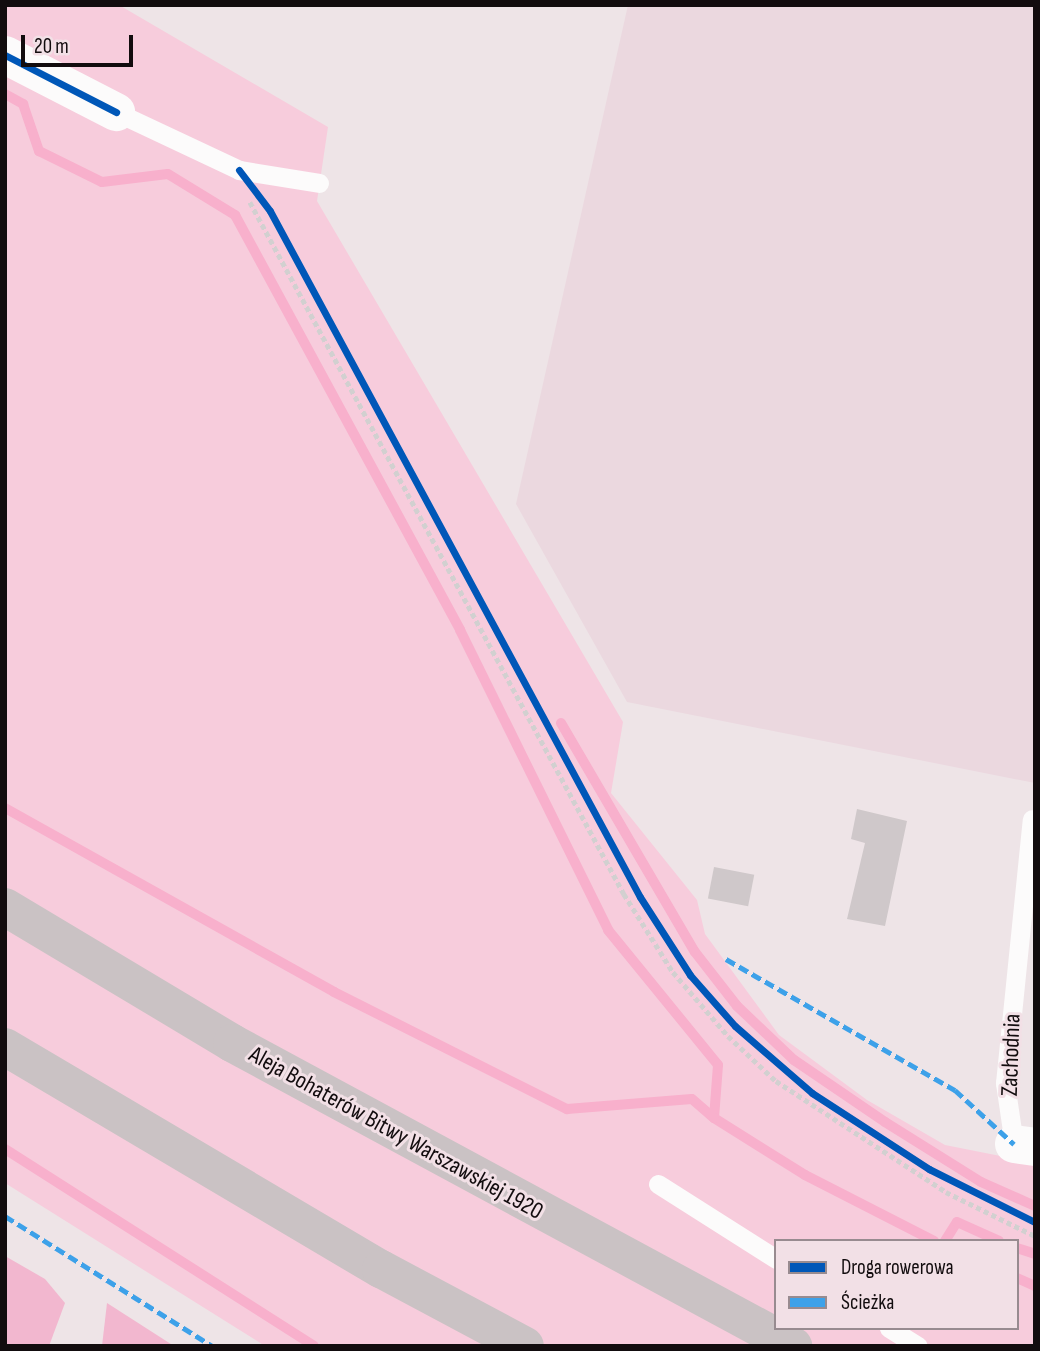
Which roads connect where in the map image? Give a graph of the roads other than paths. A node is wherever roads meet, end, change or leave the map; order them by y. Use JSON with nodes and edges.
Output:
{"nodes":[{"id":1,"x":5,"y":55,"type":"edge"},
{"id":2,"x":116,"y":112,"type":"joint"},
{"id":3,"x":319,"y":183,"type":"dead end"},
{"id":4,"x":1032,"y":819,"type":"dead end"},
{"id":5,"x":5,"y":907,"type":"edge"},
{"id":6,"x":5,"y":1047,"type":"edge"},
{"id":7,"x":1025,"y":1146,"type":"edge"},
{"id":8,"x":658,"y":1185,"type":"dead end"},
{"id":9,"x":774,"y":1258,"type":"edge"},
{"id":10,"x":892,"y":1330,"type":"edge"},
{"id":11,"x":525,"y":1346,"type":"edge"},
{"id":12,"x":793,"y":1346,"type":"edge"},
{"id":13,"x":918,"y":1346,"type":"edge"}],
"edges":[{"from":1,"to":2,"type":"street"},
{"from":2,"to":3,"type":"lane"},
{"from":4,"to":7,"type":"lane","name":"Zachodnia"},
{"from":5,"to":12,"type":"highway","name":"Aleja Bohaterów Bitwy Warszawskiej 1920"},
{"from":6,"to":11,"type":"highway"},
{"from":8,"to":9,"type":"lane"},
{"from":10,"to":13,"type":"lane"}]}
